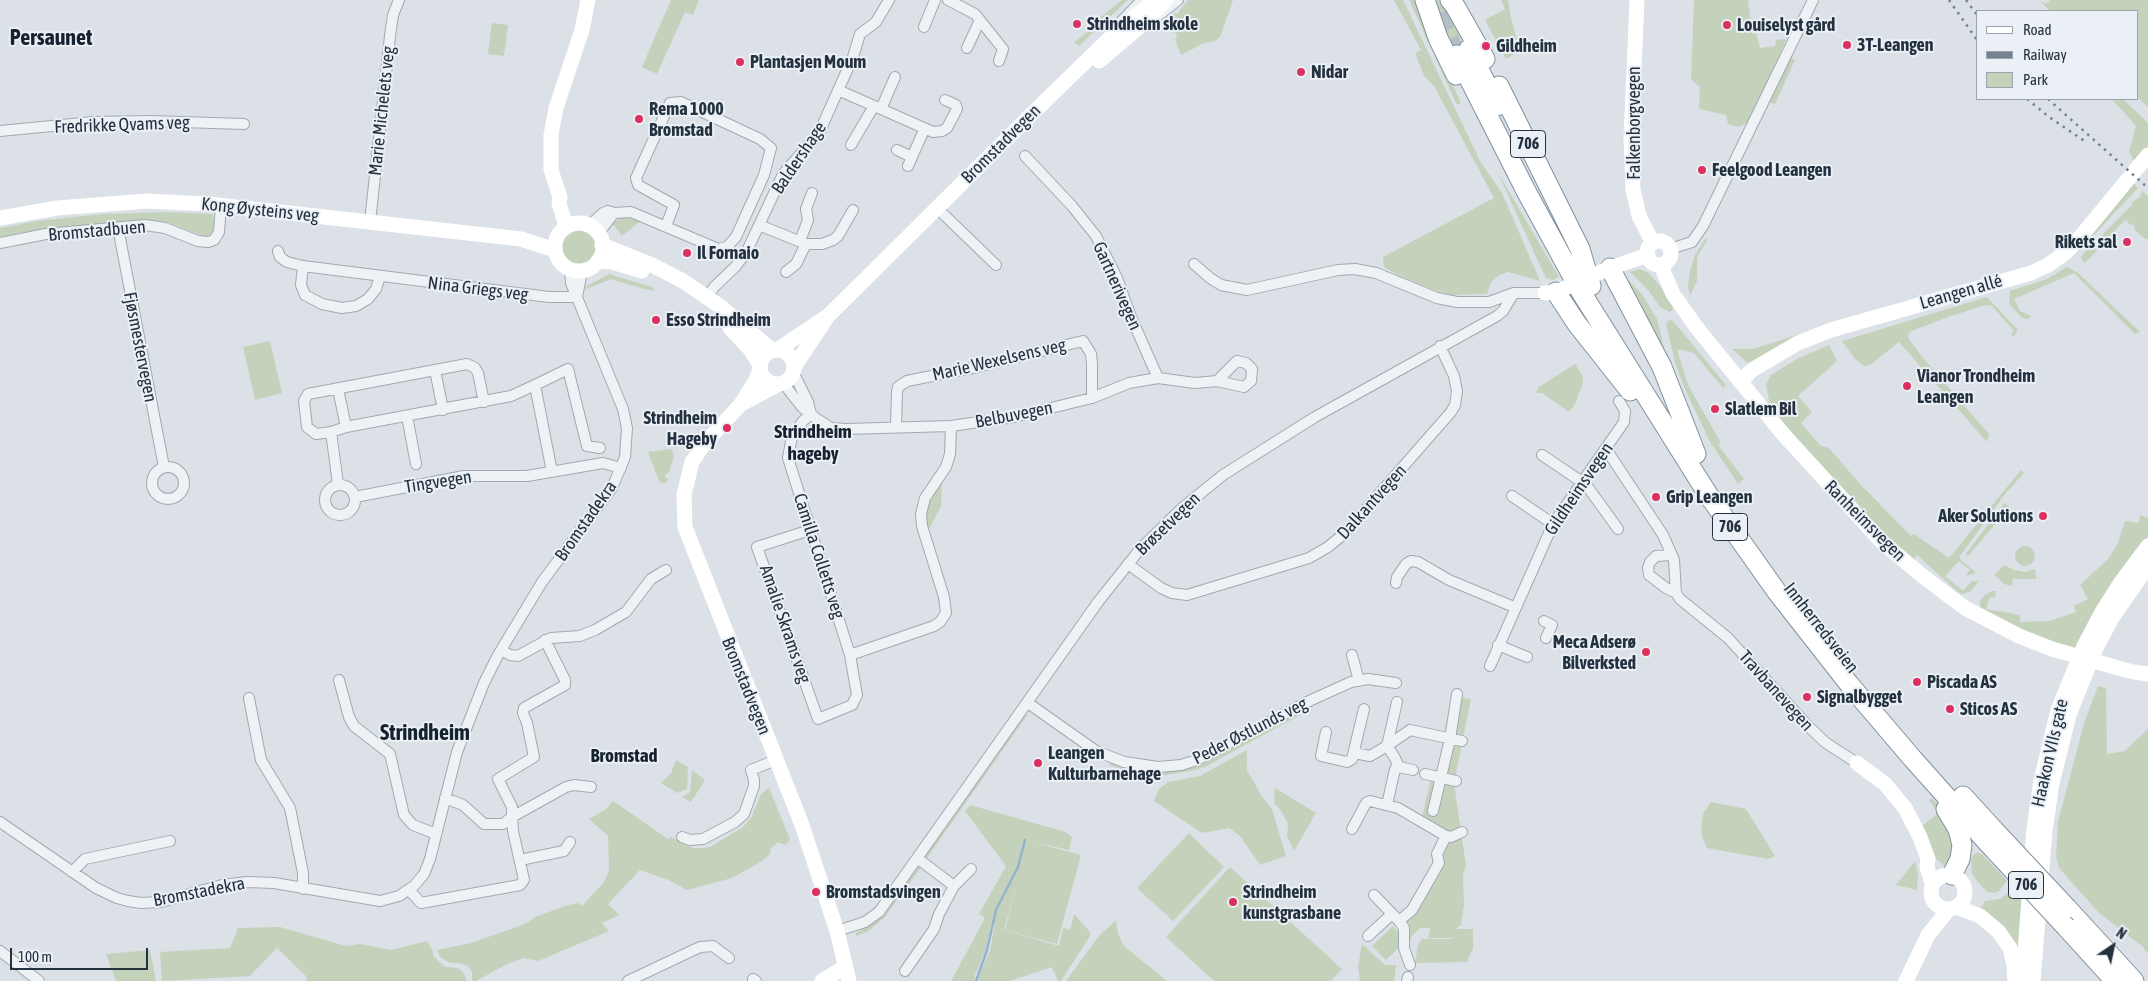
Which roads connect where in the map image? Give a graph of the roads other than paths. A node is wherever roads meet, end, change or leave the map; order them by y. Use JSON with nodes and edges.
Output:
{"nodes":[{"id":1,"x":399,"y":0,"type":"edge"},
{"id":2,"x":889,"y":0,"type":"edge"},
{"id":3,"x":935,"y":0,"type":"edge"},
{"id":4,"x":948,"y":0,"type":"edge"},
{"id":5,"x":1142,"y":0,"type":"edge"},
{"id":6,"x":1155,"y":0,"type":"edge"},
{"id":7,"x":1166,"y":0,"type":"edge"},
{"id":8,"x":1178,"y":0,"type":"edge"},
{"id":9,"x":1418,"y":0,"type":"edge"},
{"id":10,"x":1424,"y":0,"type":"edge"},
{"id":11,"x":1637,"y":0,"type":"edge"},
{"id":12,"x":1813,"y":0,"type":"edge"},
{"id":13,"x":588,"y":1,"type":"edge"},
{"id":14,"x":1452,"y":2,"type":"edge"},
{"id":15,"x":980,"y":20,"type":"junction"},
{"id":16,"x":1433,"y":25,"type":"junction"},
{"id":17,"x":924,"y":27,"type":"dead end"},
{"id":18,"x":1137,"y":30,"type":"junction"},
{"id":19,"x":1109,"y":39,"type":"junction"},
{"id":20,"x":967,"y":48,"type":"dead end"},
{"id":21,"x":1463,"y":52,"type":"tunnel mouth"},
{"id":22,"x":999,"y":62,"type":"dead end"},
{"id":23,"x":895,"y":77,"type":"dead end"},
{"id":24,"x":1066,"y":81,"type":"junction"},
{"id":25,"x":838,"y":90,"type":"junction"},
{"id":26,"x":945,"y":100,"type":"dead end"},
{"id":27,"x":878,"y":108,"type":"junction"},
{"id":28,"x":244,"y":124,"type":"dead end"},
{"id":29,"x":924,"y":130,"type":"junction"},
{"id":30,"x":0,"y":131,"type":"edge"},
{"id":31,"x":851,"y":145,"type":"dead end"},
{"id":32,"x":897,"y":150,"type":"dead end"},
{"id":33,"x":2148,"y":155,"type":"edge"},
{"id":34,"x":1025,"y":156,"type":"dead end"},
{"id":35,"x":812,"y":193,"type":"dead end"},
{"id":36,"x":221,"y":204,"type":"junction"},
{"id":37,"x":937,"y":208,"type":"junction"},
{"id":38,"x":853,"y":210,"type":"dead end"},
{"id":39,"x":0,"y":218,"type":"edge"},
{"id":40,"x":370,"y":222,"type":"junction"},
{"id":41,"x":759,"y":225,"type":"junction"},
{"id":42,"x":666,"y":226,"type":"junction"},
{"id":43,"x":118,"y":228,"type":"junction"},
{"id":44,"x":578,"y":235,"type":"junction"},
{"id":45,"x":0,"y":243,"type":"edge"},
{"id":46,"x":803,"y":243,"type":"junction"},
{"id":47,"x":1650,"y":249,"type":"junction"},
{"id":48,"x":1670,"y":249,"type":"junction"},
{"id":49,"x":278,"y":251,"type":"dead end"},
{"id":50,"x":598,"y":261,"type":"junction"},
{"id":51,"x":1194,"y":264,"type":"dead end"},
{"id":52,"x":1662,"y":264,"type":"junction"},
{"id":53,"x":996,"y":265,"type":"dead end"},
{"id":54,"x":303,"y":266,"type":"junction"},
{"id":55,"x":1610,"y":268,"type":"junction"},
{"id":56,"x":576,"y":270,"type":"junction"},
{"id":57,"x":786,"y":272,"type":"dead end"},
{"id":58,"x":380,"y":276,"type":"junction"},
{"id":59,"x":1586,"y":289,"type":"junction"},
{"id":60,"x":1514,"y":293,"type":"junction"},
{"id":61,"x":1550,"y":293,"type":"junction"},
{"id":62,"x":577,"y":297,"type":"junction"},
{"id":63,"x":706,"y":297,"type":"junction"},
{"id":64,"x":828,"y":316,"type":"junction"},
{"id":65,"x":1440,"y":346,"type":"junction"},
{"id":66,"x":774,"y":350,"type":"junction"},
{"id":67,"x":760,"y":368,"type":"junction"},
{"id":68,"x":435,"y":370,"type":"junction"},
{"id":69,"x":787,"y":376,"type":"junction"},
{"id":70,"x":1158,"y":378,"type":"junction"},
{"id":71,"x":1217,"y":381,"type":"dead end"},
{"id":72,"x":1741,"y":381,"type":"junction"},
{"id":73,"x":535,"y":385,"type":"junction"},
{"id":74,"x":338,"y":389,"type":"junction"},
{"id":75,"x":1092,"y":398,"type":"junction"},
{"id":76,"x":1619,"y":401,"type":"dead end"},
{"id":77,"x":484,"y":402,"type":"junction"},
{"id":78,"x":741,"y":404,"type":"junction"},
{"id":79,"x":442,"y":410,"type":"junction"},
{"id":80,"x":811,"y":414,"type":"junction"},
{"id":81,"x":407,"y":416,"type":"junction"},
{"id":82,"x":950,"y":426,"type":"junction"},
{"id":83,"x":346,"y":427,"type":"junction"},
{"id":84,"x":896,"y":427,"type":"junction"},
{"id":85,"x":330,"y":432,"type":"junction"},
{"id":86,"x":600,"y":448,"type":"dead end"},
{"id":87,"x":1606,"y":449,"type":"junction"},
{"id":88,"x":1542,"y":455,"type":"dead end"},
{"id":89,"x":1691,"y":458,"type":"junction"},
{"id":90,"x":416,"y":464,"type":"dead end"},
{"id":91,"x":164,"y":467,"type":"dead end"},
{"id":92,"x":621,"y":468,"type":"junction"},
{"id":93,"x":552,"y":472,"type":"junction"},
{"id":94,"x":338,"y":484,"type":"junction"},
{"id":95,"x":1585,"y":484,"type":"junction"},
{"id":96,"x":1512,"y":496,"type":"dead end"},
{"id":97,"x":355,"y":497,"type":"junction"},
{"id":98,"x":1553,"y":524,"type":"junction"},
{"id":99,"x":1618,"y":528,"type":"dead end"},
{"id":100,"x":810,"y":530,"type":"junction"},
{"id":101,"x":2148,"y":546,"type":"edge"},
{"id":102,"x":1672,"y":555,"type":"junction"},
{"id":103,"x":1128,"y":564,"type":"junction"},
{"id":104,"x":2148,"y":566,"type":"edge"},
{"id":105,"x":666,"y":570,"type":"dead end"},
{"id":106,"x":1396,"y":583,"type":"dead end"},
{"id":107,"x":1676,"y":593,"type":"junction"},
{"id":108,"x":1514,"y":606,"type":"junction"},
{"id":109,"x":1544,"y":621,"type":"dead end"},
{"id":110,"x":1546,"y":638,"type":"dead end"},
{"id":111,"x":545,"y":640,"type":"junction"},
{"id":112,"x":1498,"y":645,"type":"junction"},
{"id":113,"x":501,"y":650,"type":"junction"},
{"id":114,"x":850,"y":655,"type":"junction"},
{"id":115,"x":1352,"y":655,"type":"dead end"},
{"id":116,"x":1527,"y":657,"type":"dead end"},
{"id":117,"x":1490,"y":666,"type":"dead end"},
{"id":118,"x":2137,"y":672,"type":"edge"},
{"id":119,"x":339,"y":680,"type":"dead end"},
{"id":120,"x":1359,"y":680,"type":"junction"},
{"id":121,"x":1396,"y":683,"type":"dead end"},
{"id":122,"x":1457,"y":694,"type":"dead end"},
{"id":123,"x":250,"y":698,"type":"dead end"},
{"id":124,"x":1397,"y":702,"type":"dead end"},
{"id":125,"x":1028,"y":703,"type":"junction"},
{"id":126,"x":852,"y":705,"type":"joint"},
{"id":127,"x":1364,"y":709,"type":"dead end"},
{"id":128,"x":1326,"y":732,"type":"dead end"},
{"id":129,"x":1450,"y":738,"type":"junction"},
{"id":130,"x":1462,"y":741,"type":"dead end"},
{"id":131,"x":1387,"y":746,"type":"junction"},
{"id":132,"x":1354,"y":753,"type":"junction"},
{"id":133,"x":1912,"y":758,"type":"junction"},
{"id":134,"x":776,"y":760,"type":"junction"},
{"id":135,"x":1856,"y":763,"type":"joint"},
{"id":136,"x":1399,"y":767,"type":"junction"},
{"id":137,"x":1413,"y":770,"type":"dead end"},
{"id":138,"x":1425,"y":774,"type":"dead end"},
{"id":139,"x":1441,"y":778,"type":"junction"},
{"id":140,"x":1456,"y":781,"type":"dead end"},
{"id":141,"x":590,"y":787,"type":"dead end"},
{"id":142,"x":445,"y":798,"type":"junction"},
{"id":143,"x":1388,"y":805,"type":"junction"},
{"id":144,"x":1433,"y":811,"type":"dead end"},
{"id":145,"x":512,"y":817,"type":"junction"},
{"id":146,"x":0,"y":822,"type":"edge"},
{"id":147,"x":1352,"y":829,"type":"dead end"},
{"id":148,"x":1462,"y":832,"type":"dead end"},
{"id":149,"x":436,"y":834,"type":"junction"},
{"id":150,"x":1446,"y":836,"type":"junction"},
{"id":151,"x":1991,"y":836,"type":"junction"},
{"id":152,"x":682,"y":837,"type":"dead end"},
{"id":153,"x":170,"y":841,"type":"dead end"},
{"id":154,"x":570,"y":842,"type":"dead end"},
{"id":155,"x":917,"y":858,"type":"junction"},
{"id":156,"x":1928,"y":859,"type":"junction"},
{"id":157,"x":520,"y":860,"type":"junction"},
{"id":158,"x":971,"y":869,"type":"dead end"},
{"id":159,"x":72,"y":872,"type":"junction"},
{"id":160,"x":1948,"y":875,"type":"junction"},
{"id":161,"x":954,"y":886,"type":"junction"},
{"id":162,"x":302,"y":889,"type":"junction"},
{"id":163,"x":409,"y":890,"type":"junction"},
{"id":164,"x":1932,"y":892,"type":"junction"},
{"id":165,"x":1374,"y":894,"type":"dead end"},
{"id":166,"x":1952,"y":908,"type":"junction"},
{"id":167,"x":1396,"y":917,"type":"junction"},
{"id":168,"x":2066,"y":918,"type":"junction"},
{"id":169,"x":837,"y":931,"type":"junction"},
{"id":170,"x":1928,"y":935,"type":"junction"},
{"id":171,"x":1368,"y":936,"type":"dead end"},
{"id":172,"x":1,"y":954,"type":"edge"},
{"id":173,"x":730,"y":958,"type":"dead end"},
{"id":174,"x":1410,"y":965,"type":"dead end"},
{"id":175,"x":905,"y":971,"type":"dead end"},
{"id":176,"x":846,"y":977,"type":"edge"},
{"id":177,"x":38,"y":981,"type":"edge"},
{"id":178,"x":628,"y":981,"type":"edge"},
{"id":179,"x":822,"y":981,"type":"edge"},
{"id":180,"x":1906,"y":981,"type":"edge"},
{"id":181,"x":2015,"y":981,"type":"edge"},
{"id":182,"x":2022,"y":981,"type":"edge"},
{"id":183,"x":2034,"y":981,"type":"edge"},
{"id":184,"x":2115,"y":981,"type":"edge"},
{"id":185,"x":2134,"y":981,"type":"edge"}],
"edges":[{"from":1,"to":40,"type":"street","name":"Marie Michelets veg"},
{"from":2,"to":25,"type":"street","name":"Baldershage"},
{"from":3,"to":17,"type":"street"},
{"from":4,"to":15,"type":"street"},
{"from":5,"to":19,"type":"street","name":"Bromstadvegen"},
{"from":6,"to":19,"type":"street","name":"Bromstadvegen"},
{"from":7,"to":18,"type":"street","name":"Bromstadvegen"},
{"from":8,"to":18,"type":"street","name":"Bromstadvegen"},
{"from":9,"to":16,"type":"street","number":"706"},
{"from":10,"to":16,"type":"highway","number":"706"},
{"from":11,"to":47,"type":"street","name":"Falkenborgvegen"},
{"from":12,"to":48,"type":"street"},
{"from":13,"to":44,"type":"street"},
{"from":14,"to":59,"type":"highway","number":"706"},
{"from":15,"to":20,"type":"street"},
{"from":15,"to":22,"type":"street"},
{"from":16,"to":59,"type":"highway","number":"706"},
{"from":18,"to":24,"type":"street","name":"Bromstadvegen"},
{"from":19,"to":24,"type":"street","name":"Bromstadvegen"},
{"from":21,"to":59,"type":"highway","number":"706"},
{"from":23,"to":27,"type":"street","name":"Baldershage"},
{"from":24,"to":37,"type":"street","name":"Bromstadvegen"},
{"from":25,"to":27,"type":"street"},
{"from":25,"to":41,"type":"street","name":"Baldershage"},
{"from":26,"to":29,"type":"street"},
{"from":27,"to":29,"type":"street"},
{"from":27,"to":31,"type":"street","name":"Baldershage"},
{"from":28,"to":30,"type":"street","name":"Fredrikke Qvams veg"},
{"from":29,"to":32,"type":"street"},
{"from":33,"to":72,"type":"street","name":"Leangen allé"},
{"from":34,"to":70,"type":"street","name":"Gartnerivegen"},
{"from":35,"to":46,"type":"street","name":"Baldershage"},
{"from":36,"to":39,"type":"street","name":"Kong Øysteins veg"},
{"from":36,"to":40,"type":"street","name":"Kong Øysteins veg"},
{"from":36,"to":43,"type":"street","name":"Bromstadbuen"},
{"from":37,"to":53,"type":"street"},
{"from":37,"to":64,"type":"street","name":"Bromstadvegen"},
{"from":38,"to":46,"type":"street"},
{"from":40,"to":44,"type":"street","name":"Kong Øysteins veg"},
{"from":41,"to":46,"type":"street"},
{"from":41,"to":63,"type":"street","name":"Baldershage"},
{"from":42,"to":42,"type":"street"},
{"from":42,"to":44,"type":"street"},
{"from":43,"to":45,"type":"street","name":"Bromstadbuen"},
{"from":43,"to":91,"type":"street","name":"Fjøsmestervegen"},
{"from":44,"to":50,"type":"street"},
{"from":44,"to":56,"type":"street"},
{"from":44,"to":63,"type":"street","name":"Kong Øysteins veg"},
{"from":46,"to":57,"type":"street","name":"Baldershage"},
{"from":47,"to":48,"type":"street"},
{"from":47,"to":52,"type":"street"},
{"from":47,"to":55,"type":"street","bridge":true},
{"from":48,"to":52,"type":"street"},
{"from":49,"to":54,"type":"street","name":"Nina Griegs veg"},
{"from":50,"to":56,"type":"street"},
{"from":50,"to":67,"type":"street"},
{"from":51,"to":60,"type":"street"},
{"from":52,"to":72,"type":"street","name":"Ranheimsvegen"},
{"from":54,"to":58,"type":"street","name":"Nina Griegs veg"},
{"from":54,"to":58,"type":"street"},
{"from":55,"to":61,"type":"street","bridge":true},
{"from":55,"to":89,"type":"highway","number":"706"},
{"from":56,"to":62,"type":"street","name":"Bromstadekra"},
{"from":58,"to":62,"type":"street","name":"Nina Griegs veg"},
{"from":59,"to":89,"type":"highway","name":"Innherredsveien","number":"706"},
{"from":60,"to":61,"type":"street"},
{"from":60,"to":65,"type":"street","name":"Brøsetvegen"},
{"from":61,"to":89,"type":"highway","number":"706"},
{"from":62,"to":92,"type":"street","name":"Bromstadekra"},
{"from":63,"to":66,"type":"street","name":"Kong Øysteins veg"},
{"from":64,"to":66,"type":"street","name":"Bromstadvegen"},
{"from":64,"to":69,"type":"street","name":"Bromstadvegen"},
{"from":65,"to":103,"type":"street","name":"Brøsetvegen"},
{"from":65,"to":103,"type":"street","name":"Dalkantvegen"},
{"from":66,"to":67,"type":"street"},
{"from":66,"to":69,"type":"street"},
{"from":67,"to":69,"type":"street"},
{"from":67,"to":78,"type":"street","name":"Bromstadvegen"},
{"from":68,"to":74,"type":"street"},
{"from":68,"to":77,"type":"street"},
{"from":68,"to":79,"type":"street"},
{"from":69,"to":78,"type":"street","name":"Bromstadvegen"},
{"from":69,"to":80,"type":"street"},
{"from":69,"to":80,"type":"street","name":"Belbuvegen"},
{"from":70,"to":71,"type":"street","name":"Belbuvegen"},
{"from":70,"to":75,"type":"street","name":"Belbuvegen"},
{"from":72,"to":118,"type":"street","name":"Ranheimsvegen","bridge":true},
{"from":73,"to":77,"type":"street"},
{"from":73,"to":86,"type":"street"},
{"from":73,"to":93,"type":"street"},
{"from":74,"to":83,"type":"street"},
{"from":74,"to":85,"type":"street"},
{"from":75,"to":82,"type":"street","name":"Belbuvegen"},
{"from":75,"to":84,"type":"street","name":"Marie Wexelsens veg"},
{"from":76,"to":87,"type":"street","name":"Gildheimsvegen"},
{"from":77,"to":79,"type":"street"},
{"from":78,"to":134,"type":"street","name":"Bromstadvegen"},
{"from":79,"to":81,"type":"street"},
{"from":80,"to":84,"type":"street","name":"Belbuvegen"},
{"from":80,"to":100,"type":"street","name":"Camilla Colletts veg"},
{"from":81,"to":83,"type":"street"},
{"from":81,"to":90,"type":"street","name":"Tingvegen"},
{"from":82,"to":84,"type":"street","name":"Belbuvegen"},
{"from":82,"to":114,"type":"street"},
{"from":83,"to":85,"type":"street"},
{"from":85,"to":94,"type":"street"},
{"from":87,"to":95,"type":"street","name":"Gildheimsvegen"},
{"from":87,"to":102,"type":"street"},
{"from":88,"to":95,"type":"street"},
{"from":89,"to":133,"type":"highway","name":"Innherredsveien","number":"706"},
{"from":89,"to":151,"type":"highway","name":"Innherredsveien","number":"706"},
{"from":92,"to":93,"type":"street","name":"Tingvegen"},
{"from":92,"to":113,"type":"street","name":"Bromstadekra"},
{"from":93,"to":97,"type":"street","name":"Tingvegen"},
{"from":94,"to":97,"type":"street"},
{"from":94,"to":97,"type":"street"},
{"from":95,"to":98,"type":"street","name":"Gildheimsvegen"},
{"from":95,"to":99,"type":"street"},
{"from":96,"to":98,"type":"street"},
{"from":98,"to":108,"type":"street","name":"Gildheimsvegen"},
{"from":100,"to":114,"type":"street","name":"Camilla Colletts veg"},
{"from":100,"to":126,"type":"street","name":"Amalie Skrams veg"},
{"from":101,"to":182,"type":"street","name":"Haakon VIIs gate"},
{"from":102,"to":107,"type":"street"},
{"from":102,"to":107,"type":"street","name":"Travbanevegen"},
{"from":103,"to":125,"type":"street","name":"Brøsetvegen"},
{"from":104,"to":183,"type":"street","name":"Haakon VIIs gate"},
{"from":105,"to":111,"type":"street"},
{"from":106,"to":108,"type":"street"},
{"from":107,"to":135,"type":"street","name":"Travbanevegen"},
{"from":108,"to":112,"type":"street","name":"Gildheimsvegen"},
{"from":109,"to":110,"type":"street"},
{"from":111,"to":113,"type":"street"},
{"from":111,"to":145,"type":"street"},
{"from":112,"to":116,"type":"street"},
{"from":112,"to":117,"type":"street","name":"Gildheimsvegen"},
{"from":113,"to":142,"type":"street","name":"Bromstadekra"},
{"from":114,"to":126,"type":"street","name":"Camilla Colletts veg"},
{"from":115,"to":120,"type":"street"},
{"from":119,"to":149,"type":"street"},
{"from":120,"to":121,"type":"street","name":"Peder Østlunds veg"},
{"from":120,"to":125,"type":"street","name":"Peder Østlunds veg"},
{"from":122,"to":129,"type":"street"},
{"from":123,"to":162,"type":"street"},
{"from":124,"to":131,"type":"street"},
{"from":125,"to":155,"type":"street","name":"Brøsetvegen"},
{"from":127,"to":132,"type":"street"},
{"from":128,"to":132,"type":"street"},
{"from":129,"to":130,"type":"street"},
{"from":129,"to":131,"type":"street"},
{"from":129,"to":139,"type":"street"},
{"from":131,"to":132,"type":"street"},
{"from":131,"to":136,"type":"street"},
{"from":133,"to":151,"type":"highway","name":"Innherredsveien","number":"706"},
{"from":133,"to":160,"type":"highway","number":"706"},
{"from":134,"to":152,"type":"street"},
{"from":134,"to":169,"type":"street","name":"Bromstadvegen"},
{"from":135,"to":156,"type":"street","name":"Travbanevegen"},
{"from":136,"to":137,"type":"street"},
{"from":136,"to":143,"type":"street"},
{"from":138,"to":139,"type":"street"},
{"from":139,"to":140,"type":"street"},
{"from":139,"to":144,"type":"street"},
{"from":141,"to":145,"type":"street"},
{"from":142,"to":145,"type":"street"},
{"from":142,"to":149,"type":"street","name":"Bromstadekra"},
{"from":143,"to":147,"type":"street"},
{"from":143,"to":150,"type":"street"},
{"from":145,"to":157,"type":"street"},
{"from":146,"to":159,"type":"street","name":"Bromstadekra"},
{"from":148,"to":150,"type":"street"},
{"from":149,"to":163,"type":"street","name":"Bromstadekra"},
{"from":150,"to":167,"type":"street"},
{"from":151,"to":168,"type":"highway","name":"Innherredsveien","number":"706","bridge":true},
{"from":153,"to":159,"type":"street"},
{"from":154,"to":157,"type":"street"},
{"from":155,"to":161,"type":"street"},
{"from":155,"to":169,"type":"street","name":"Brøsetvegen"},
{"from":156,"to":160,"type":"street","name":"Travbanevegen"},
{"from":156,"to":164,"type":"street","name":"Travbanevegen"},
{"from":157,"to":163,"type":"street"},
{"from":158,"to":161,"type":"street"},
{"from":159,"to":162,"type":"street","name":"Bromstadekra"},
{"from":160,"to":164,"type":"street"},
{"from":160,"to":166,"type":"street"},
{"from":161,"to":175,"type":"street"},
{"from":162,"to":163,"type":"street","name":"Bromstadekra"},
{"from":164,"to":166,"type":"street"},
{"from":164,"to":170,"type":"street","name":"Travbanevegen"},
{"from":165,"to":167,"type":"street"},
{"from":166,"to":170,"type":"street"},
{"from":166,"to":181,"type":"street"},
{"from":167,"to":171,"type":"street"},
{"from":167,"to":174,"type":"street"},
{"from":168,"to":184,"type":"highway","name":"Innherredsveien","number":"706"},
{"from":168,"to":185,"type":"highway","name":"Innherredsveien","number":"706"},
{"from":169,"to":176,"type":"street","name":"Bromstadvegen"},
{"from":170,"to":180,"type":"street"},
{"from":172,"to":177,"type":"street"},
{"from":173,"to":178,"type":"street"},
{"from":176,"to":179,"type":"street"}]}
